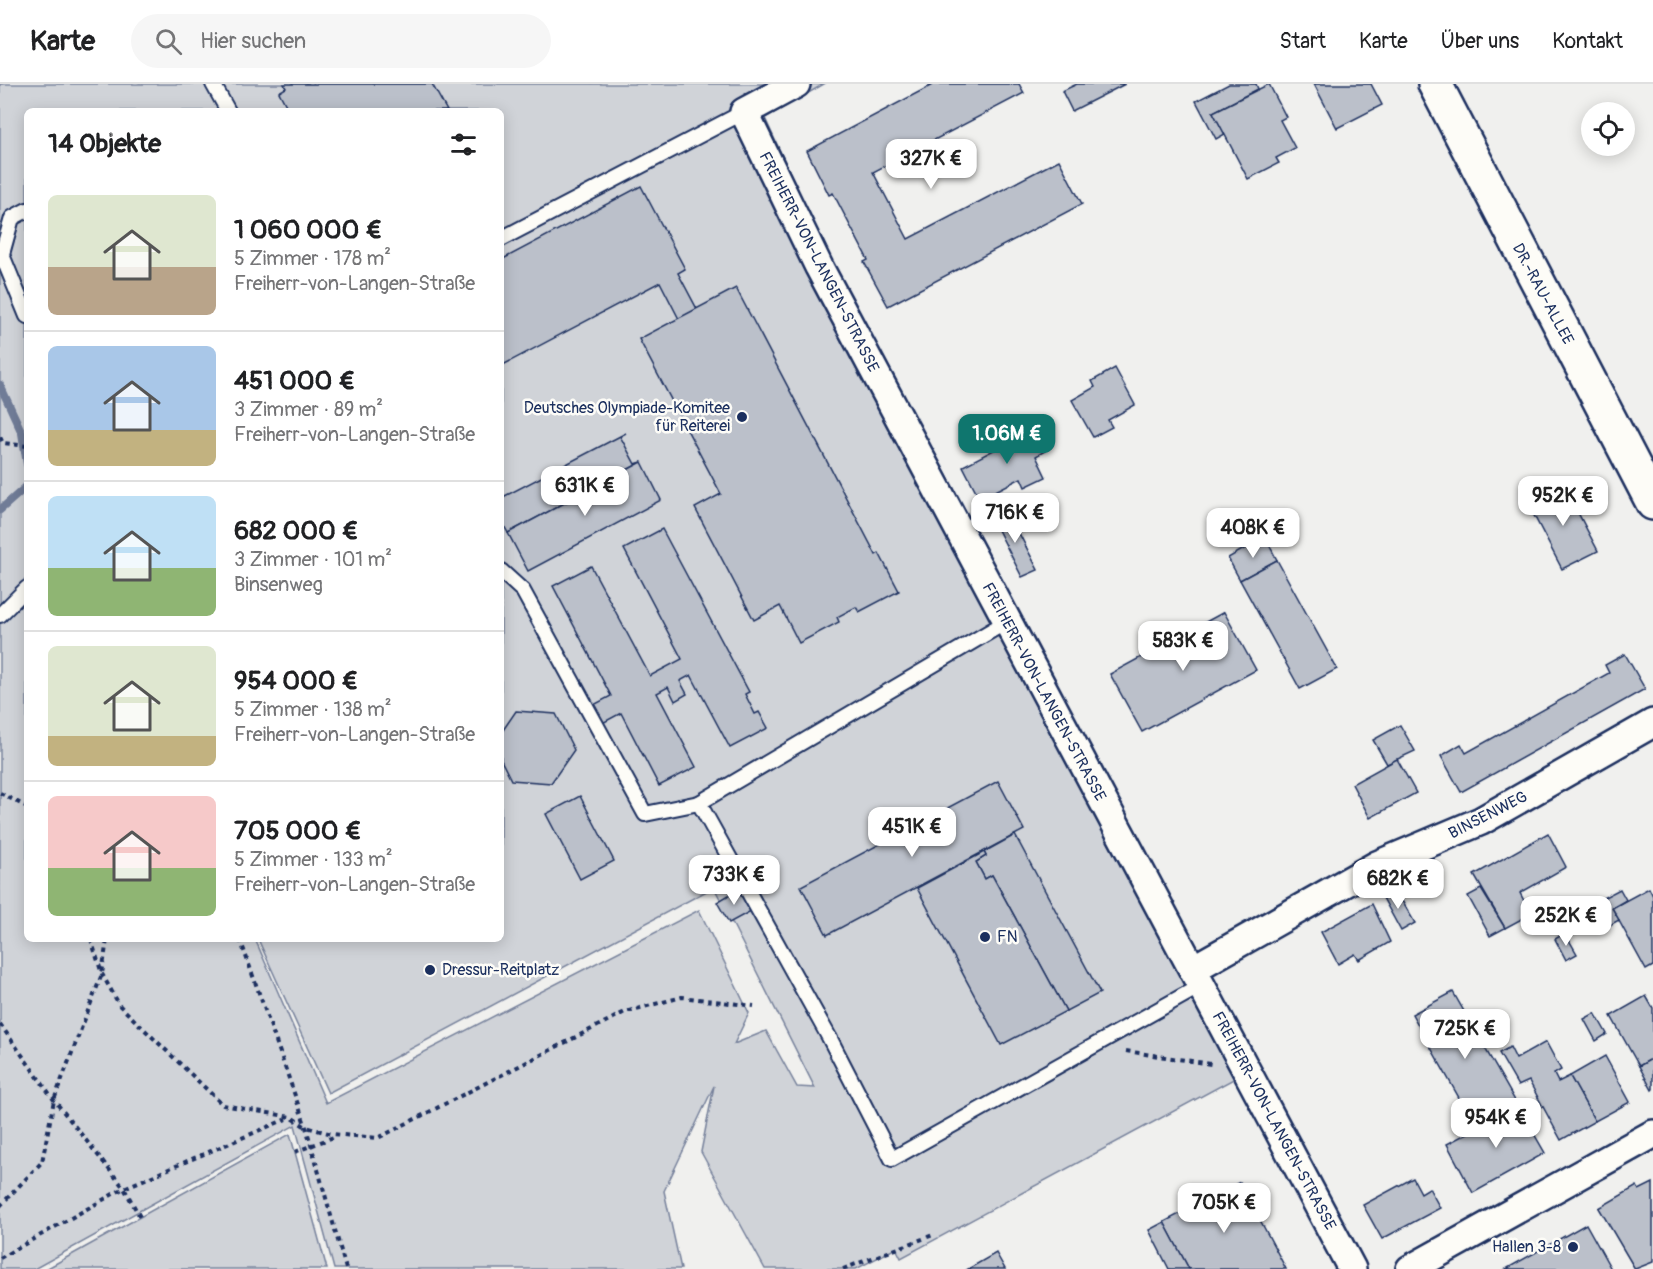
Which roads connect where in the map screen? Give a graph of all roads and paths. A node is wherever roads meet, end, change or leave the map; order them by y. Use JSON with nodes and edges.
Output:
{"nodes":[{"id":1,"x":213,"y":84,"type":"edge"},
{"id":2,"x":796,"y":84,"type":"edge"},
{"id":3,"x":1435,"y":84,"type":"edge"},
{"id":4,"x":222,"y":108,"type":"edge"},
{"id":5,"x":744,"y":112,"type":"junction"},
{"id":6,"x":24,"y":212,"type":"edge"},
{"id":7,"x":504,"y":237,"type":"edge"},
{"id":8,"x":1,"y":252,"type":"edge"},
{"id":9,"x":24,"y":309,"type":"edge"},
{"id":10,"x":0,"y":437,"type":"edge"},
{"id":11,"x":24,"y":446,"type":"edge"},
{"id":12,"x":1653,"y":503,"type":"edge"},
{"id":13,"x":504,"y":574,"type":"edge"},
{"id":14,"x":24,"y":591,"type":"edge"},
{"id":15,"x":0,"y":615,"type":"edge"},
{"id":16,"x":1006,"y":622,"type":"junction"},
{"id":17,"x":1653,"y":723,"type":"edge"},
{"id":18,"x":0,"y":793,"type":"edge"},
{"id":19,"x":699,"y":803,"type":"junction"},
{"id":20,"x":24,"y":805,"type":"edge"},
{"id":21,"x":92,"y":942,"type":"edge"},
{"id":22,"x":107,"y":942,"type":"edge"},
{"id":23,"x":241,"y":942,"type":"edge"},
{"id":24,"x":102,"y":974,"type":"junction"},
{"id":25,"x":1198,"y":977,"type":"junction"},
{"id":26,"x":754,"y":1006,"type":"dead end"},
{"id":27,"x":0,"y":1024,"type":"edge"},
{"id":28,"x":1093,"y":1047,"type":"junction"},
{"id":29,"x":1246,"y":1069,"type":"junction"},
{"id":30,"x":54,"y":1100,"type":"junction"},
{"id":31,"x":291,"y":1117,"type":"junction"},
{"id":32,"x":306,"y":1127,"type":"junction"},
{"id":33,"x":1653,"y":1134,"type":"edge"},
{"id":34,"x":339,"y":1135,"type":"junction"},
{"id":35,"x":311,"y":1146,"type":"junction"},
{"id":36,"x":295,"y":1152,"type":"dead end"},
{"id":37,"x":124,"y":1188,"type":"junction"},
{"id":38,"x":0,"y":1206,"type":"edge"},
{"id":39,"x":140,"y":1217,"type":"dead end"},
{"id":40,"x":933,"y":1235,"type":"dead end"},
{"id":41,"x":0,"y":1258,"type":"edge"},
{"id":42,"x":346,"y":1269,"type":"edge"},
{"id":43,"x":843,"y":1269,"type":"edge"},
{"id":44,"x":1352,"y":1269,"type":"edge"},
{"id":45,"x":1410,"y":1269,"type":"edge"}],
"edges":[{"from":1,"to":4,"type":"lane"},
{"from":2,"to":5,"type":"street"},
{"from":3,"to":12,"type":"street","name":"DR.-RAU-ALLEE"},
{"from":5,"to":7,"type":"lane"},
{"from":5,"to":16,"type":"street","name":"FREIHERR-VON-LANGEN-STRASSE"},
{"from":6,"to":8,"type":"lane"},
{"from":8,"to":9,"type":"lane"},
{"from":10,"to":11,"type":"path"},
{"from":13,"to":19,"type":"lane"},
{"from":14,"to":15,"type":"lane"},
{"from":16,"to":19,"type":"lane"},
{"from":16,"to":25,"type":"street","name":"FREIHERR-VON-LANGEN-STRASSE"},
{"from":17,"to":25,"type":"street","name":"BINSENWEG"},
{"from":18,"to":20,"type":"path"},
{"from":19,"to":28,"type":"lane"},
{"from":21,"to":24,"type":"path"},
{"from":22,"to":24,"type":"path"},
{"from":23,"to":32,"type":"path"},
{"from":24,"to":30,"type":"path"},
{"from":24,"to":31,"type":"path"},
{"from":25,"to":28,"type":"lane"},
{"from":25,"to":29,"type":"street","name":"FREIHERR-VON-LANGEN-STRASSE"},
{"from":26,"to":34,"type":"path"},
{"from":27,"to":30,"type":"path"},
{"from":28,"to":29,"type":"path"},
{"from":29,"to":44,"type":"street","name":"FREIHERR-VON-LANGEN-STRASSE"},
{"from":30,"to":37,"type":"path"},
{"from":30,"to":38,"type":"path"},
{"from":31,"to":32,"type":"path"},
{"from":31,"to":37,"type":"path"},
{"from":32,"to":34,"type":"path"},
{"from":32,"to":35,"type":"path"},
{"from":33,"to":45,"type":"street"},
{"from":34,"to":35,"type":"path"},
{"from":35,"to":36,"type":"path"},
{"from":35,"to":42,"type":"path"},
{"from":37,"to":39,"type":"path"},
{"from":37,"to":41,"type":"path"},
{"from":40,"to":43,"type":"path"}]}
